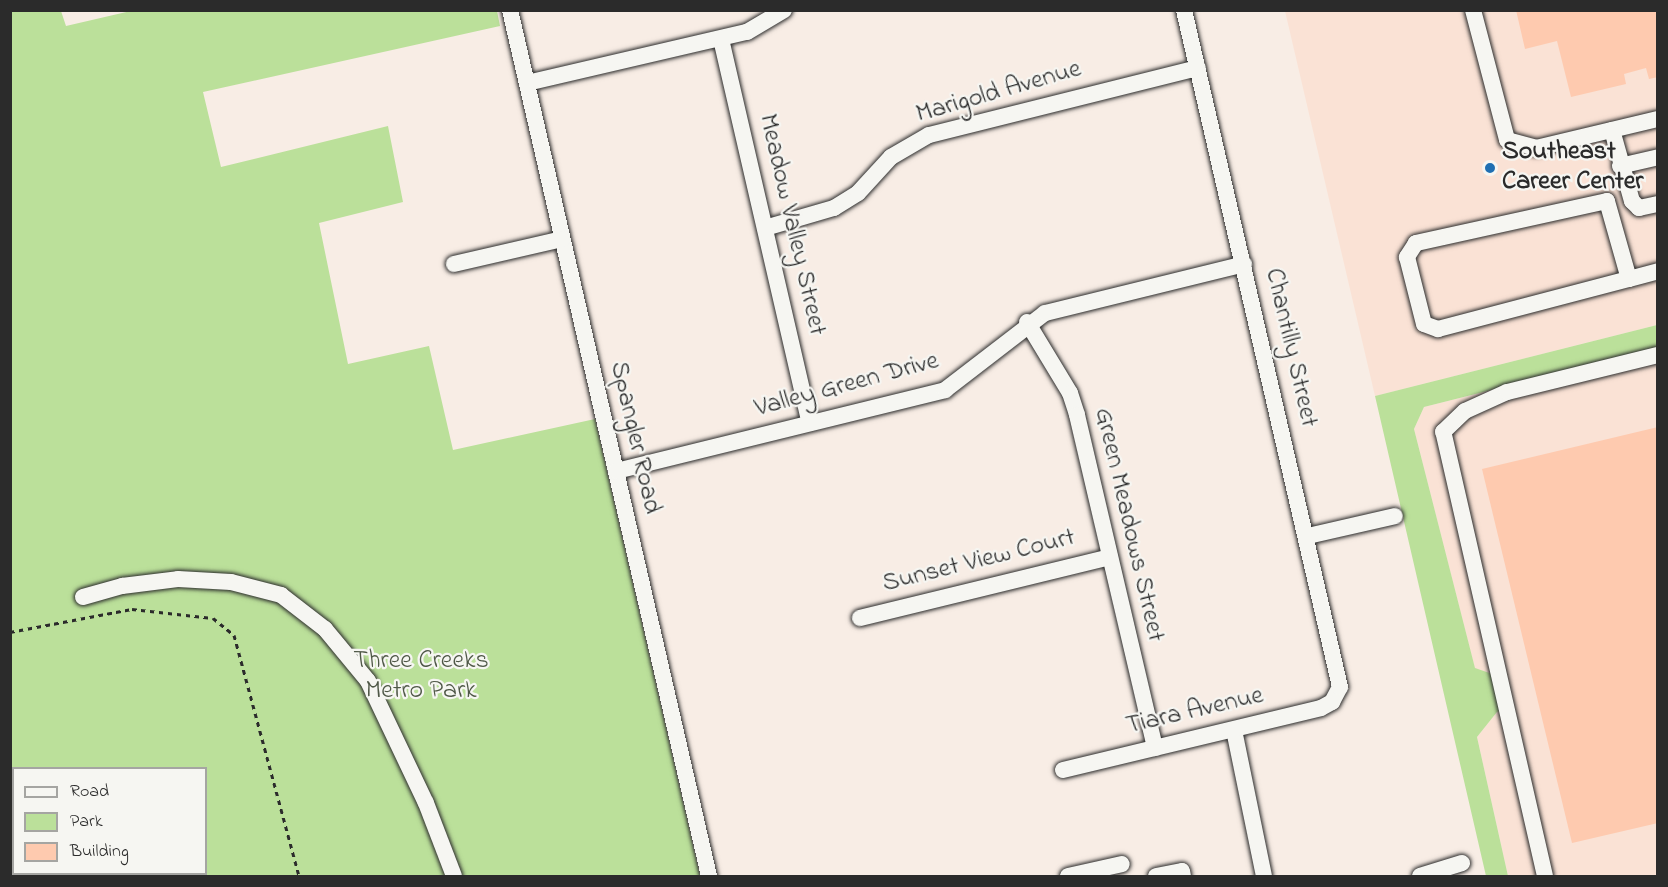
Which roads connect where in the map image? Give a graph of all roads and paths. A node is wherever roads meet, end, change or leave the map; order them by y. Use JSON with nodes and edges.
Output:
{"nodes":[{"id":1,"x":510,"y":10,"type":"edge"},
{"id":2,"x":784,"y":10,"type":"edge"},
{"id":3,"x":1184,"y":10,"type":"edge"},
{"id":4,"x":1473,"y":10,"type":"edge"},
{"id":5,"x":722,"y":39,"type":"junction"},
{"id":6,"x":1198,"y":68,"type":"junction"},
{"id":7,"x":527,"y":83,"type":"junction"},
{"id":8,"x":1658,"y":119,"type":"edge"},
{"id":9,"x":1612,"y":130,"type":"junction"},
{"id":10,"x":1658,"y":157,"type":"edge"},
{"id":11,"x":1620,"y":166,"type":"junction"},
{"id":12,"x":1658,"y":204,"type":"edge"},
{"id":13,"x":765,"y":228,"type":"junction"},
{"id":14,"x":562,"y":239,"type":"junction"},
{"id":15,"x":454,"y":264,"type":"dead end"},
{"id":16,"x":1244,"y":264,"type":"junction"},
{"id":17,"x":1658,"y":271,"type":"edge"},
{"id":18,"x":1629,"y":279,"type":"junction"},
{"id":19,"x":1027,"y":322,"type":"junction"},
{"id":20,"x":1658,"y":355,"type":"edge"},
{"id":21,"x":810,"y":423,"type":"junction"},
{"id":22,"x":616,"y":471,"type":"junction"},
{"id":23,"x":1395,"y":516,"type":"dead end"},
{"id":24,"x":1308,"y":536,"type":"junction"},
{"id":25,"x":1110,"y":557,"type":"junction"},
{"id":26,"x":83,"y":597,"type":"dead end"},
{"id":27,"x":860,"y":618,"type":"dead end"},
{"id":28,"x":10,"y":632,"type":"edge"},
{"id":29,"x":1336,"y":698,"type":"joint"},
{"id":30,"x":1234,"y":729,"type":"junction"},
{"id":31,"x":1155,"y":748,"type":"junction"},
{"id":32,"x":1063,"y":771,"type":"dead end"},
{"id":33,"x":1462,"y":863,"type":"dead end"},
{"id":34,"x":1122,"y":864,"type":"dead end"},
{"id":35,"x":299,"y":876,"type":"edge"},
{"id":36,"x":454,"y":876,"type":"edge"},
{"id":37,"x":709,"y":876,"type":"edge"},
{"id":38,"x":1068,"y":876,"type":"edge"},
{"id":39,"x":1156,"y":876,"type":"edge"},
{"id":40,"x":1183,"y":876,"type":"edge"},
{"id":41,"x":1264,"y":876,"type":"edge"},
{"id":42,"x":1420,"y":876,"type":"edge"},
{"id":43,"x":1545,"y":876,"type":"edge"}],
"edges":[{"from":1,"to":7,"type":"street","name":"Spangler Road"},
{"from":2,"to":5,"type":"street"},
{"from":3,"to":6,"type":"street","name":"Chantilly Street"},
{"from":4,"to":9,"type":"street"},
{"from":5,"to":7,"type":"street"},
{"from":5,"to":13,"type":"street","name":"Meadow Valley Street"},
{"from":6,"to":13,"type":"street","name":"Marigold Avenue"},
{"from":6,"to":16,"type":"street","name":"Chantilly Street"},
{"from":7,"to":14,"type":"street","name":"Spangler Road"},
{"from":8,"to":9,"type":"street"},
{"from":9,"to":11,"type":"street"},
{"from":10,"to":11,"type":"street"},
{"from":11,"to":12,"type":"street"},
{"from":13,"to":21,"type":"street","name":"Meadow Valley Street"},
{"from":14,"to":15,"type":"street"},
{"from":14,"to":22,"type":"street","name":"Spangler Road"},
{"from":16,"to":19,"type":"street","name":"Valley Green Drive"},
{"from":16,"to":24,"type":"street","name":"Chantilly Street"},
{"from":17,"to":18,"type":"street"},
{"from":18,"to":18,"type":"street"},
{"from":19,"to":21,"type":"street","name":"Valley Green Drive"},
{"from":19,"to":25,"type":"street","name":"Green Meadows Street"},
{"from":20,"to":43,"type":"street"},
{"from":21,"to":22,"type":"street","name":"Valley Green Drive"},
{"from":22,"to":37,"type":"street","name":"Spangler Road"},
{"from":23,"to":24,"type":"street"},
{"from":24,"to":29,"type":"street","name":"Chantilly Street"},
{"from":25,"to":27,"type":"street","name":"Sunset View Court"},
{"from":25,"to":31,"type":"street","name":"Green Meadows Street"},
{"from":26,"to":36,"type":"street"},
{"from":28,"to":35,"type":"path"},
{"from":29,"to":30,"type":"street","name":"Tiara Avenue"},
{"from":30,"to":31,"type":"street","name":"Tiara Avenue"},
{"from":30,"to":41,"type":"street"},
{"from":31,"to":32,"type":"street","name":"Tiara Avenue"},
{"from":33,"to":42,"type":"street"},
{"from":34,"to":38,"type":"street"},
{"from":39,"to":40,"type":"street"}]}
